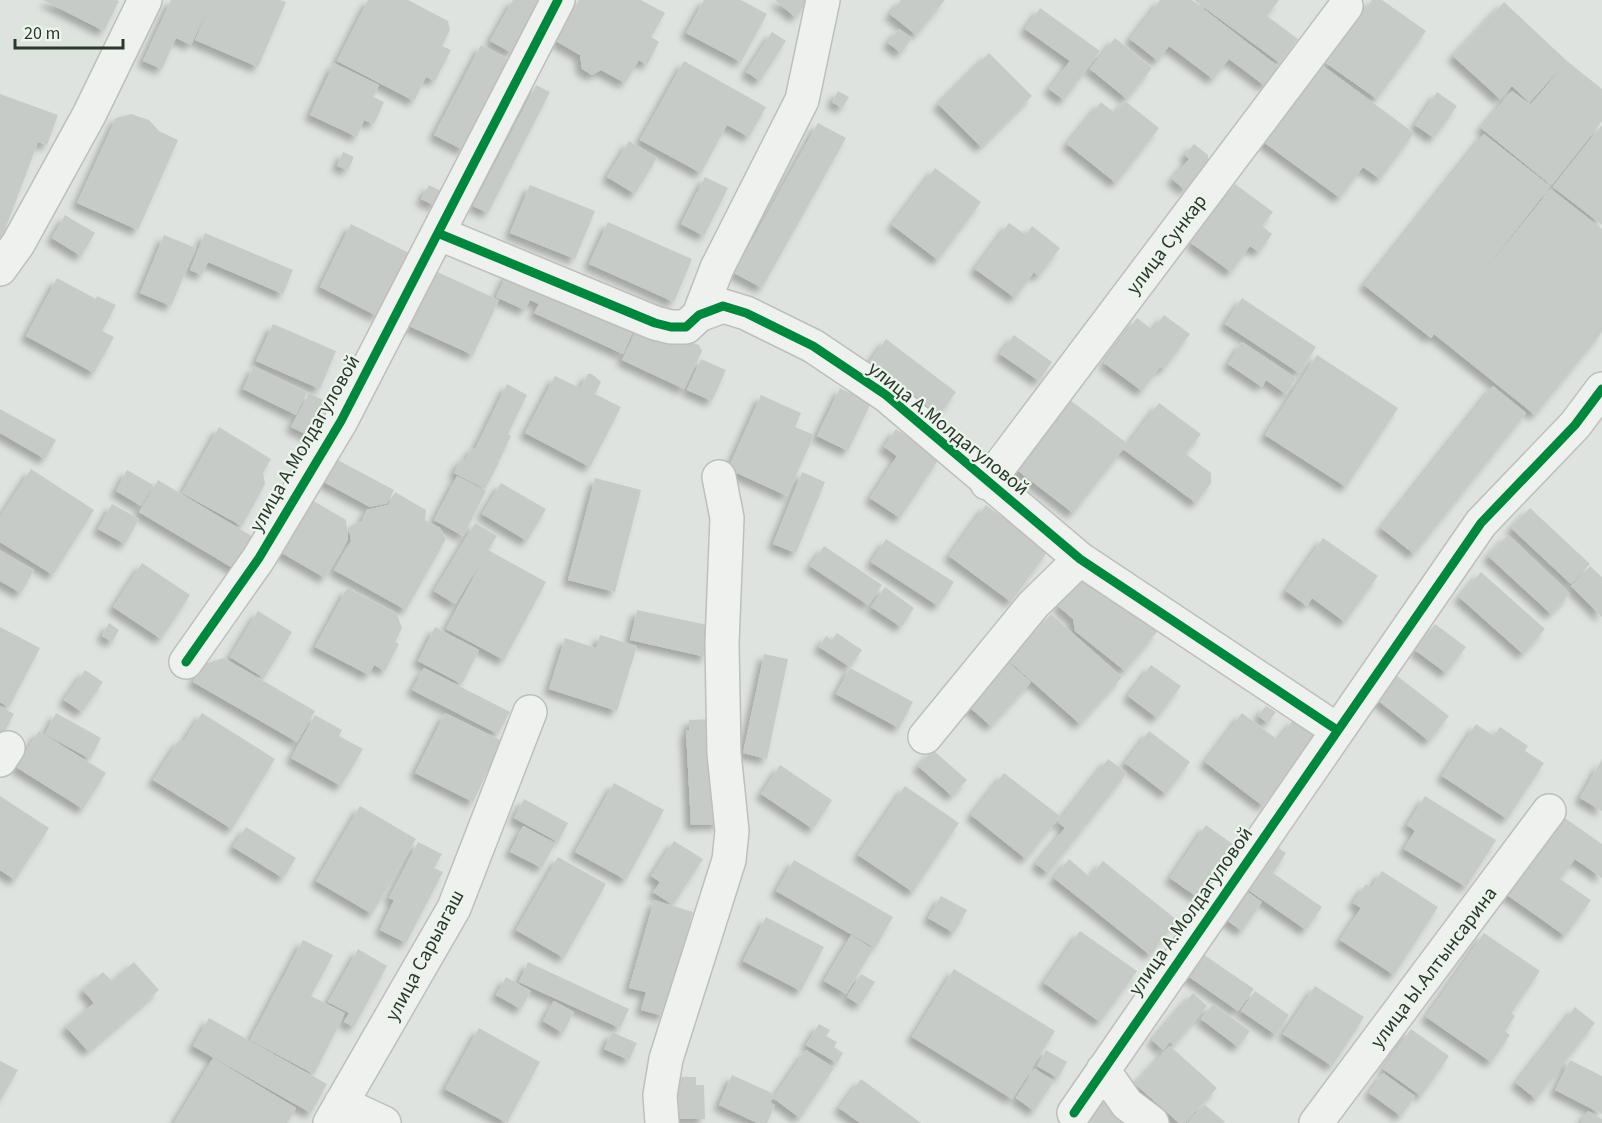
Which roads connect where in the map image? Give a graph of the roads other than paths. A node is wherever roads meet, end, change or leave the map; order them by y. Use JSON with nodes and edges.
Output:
{"nodes":[{"id":1,"x":145,"y":0,"type":"edge"},
{"id":2,"x":558,"y":0,"type":"edge"},
{"id":3,"x":820,"y":2,"type":"edge"},
{"id":4,"x":1346,"y":6,"type":"dead end"},
{"id":5,"x":440,"y":234,"type":"junction"},
{"id":6,"x":0,"y":268,"type":"edge"},
{"id":7,"x":699,"y":315,"type":"junction"},
{"id":8,"x":1602,"y":388,"type":"edge"},
{"id":9,"x":719,"y":477,"type":"dead end"},
{"id":10,"x":987,"y":483,"type":"junction"},
{"id":11,"x":1080,"y":558,"type":"junction"},
{"id":12,"x":186,"y":662,"type":"dead end"},
{"id":13,"x":530,"y":712,"type":"dead end"},
{"id":14,"x":1337,"y":730,"type":"junction"},
{"id":15,"x":926,"y":737,"type":"dead end"},
{"id":16,"x":1549,"y":810,"type":"dead end"},
{"id":17,"x":1103,"y":1070,"type":"junction"},
{"id":18,"x":335,"y":1113,"type":"edge"},
{"id":19,"x":1074,"y":1113,"type":"dead end"},
{"id":20,"x":384,"y":1123,"type":"edge"},
{"id":21,"x":662,"y":1123,"type":"edge"},
{"id":22,"x":1152,"y":1123,"type":"edge"},
{"id":23,"x":1316,"y":1123,"type":"edge"}],
"edges":[{"from":1,"to":6,"type":"street"},
{"from":2,"to":5,"type":"street","name":"улица А.Молдагуловой"},
{"from":3,"to":7,"type":"street"},
{"from":4,"to":10,"type":"street","name":"улица Сункар"},
{"from":5,"to":7,"type":"street","name":"улица А.Молдагуловой"},
{"from":5,"to":12,"type":"street","name":"улица А.Молдагуловой"},
{"from":7,"to":10,"type":"street","name":"улица А.Молдагуловой"},
{"from":8,"to":14,"type":"street","name":"улица А.Молдагуловой"},
{"from":9,"to":21,"type":"street"},
{"from":10,"to":11,"type":"street","name":"улица А.Молдагуловой"},
{"from":11,"to":14,"type":"street","name":"улица А.Молдагуловой"},
{"from":11,"to":15,"type":"street"},
{"from":13,"to":18,"type":"street","name":"улица Сарыагаш"},
{"from":14,"to":17,"type":"street","name":"улица А.Молдагуловой"},
{"from":16,"to":23,"type":"street","name":"улица Ы.Алтынсарина"},
{"from":17,"to":19,"type":"street","name":"улица А.Молдагуловой"},
{"from":17,"to":22,"type":"street"},
{"from":18,"to":20,"type":"street"}]}
